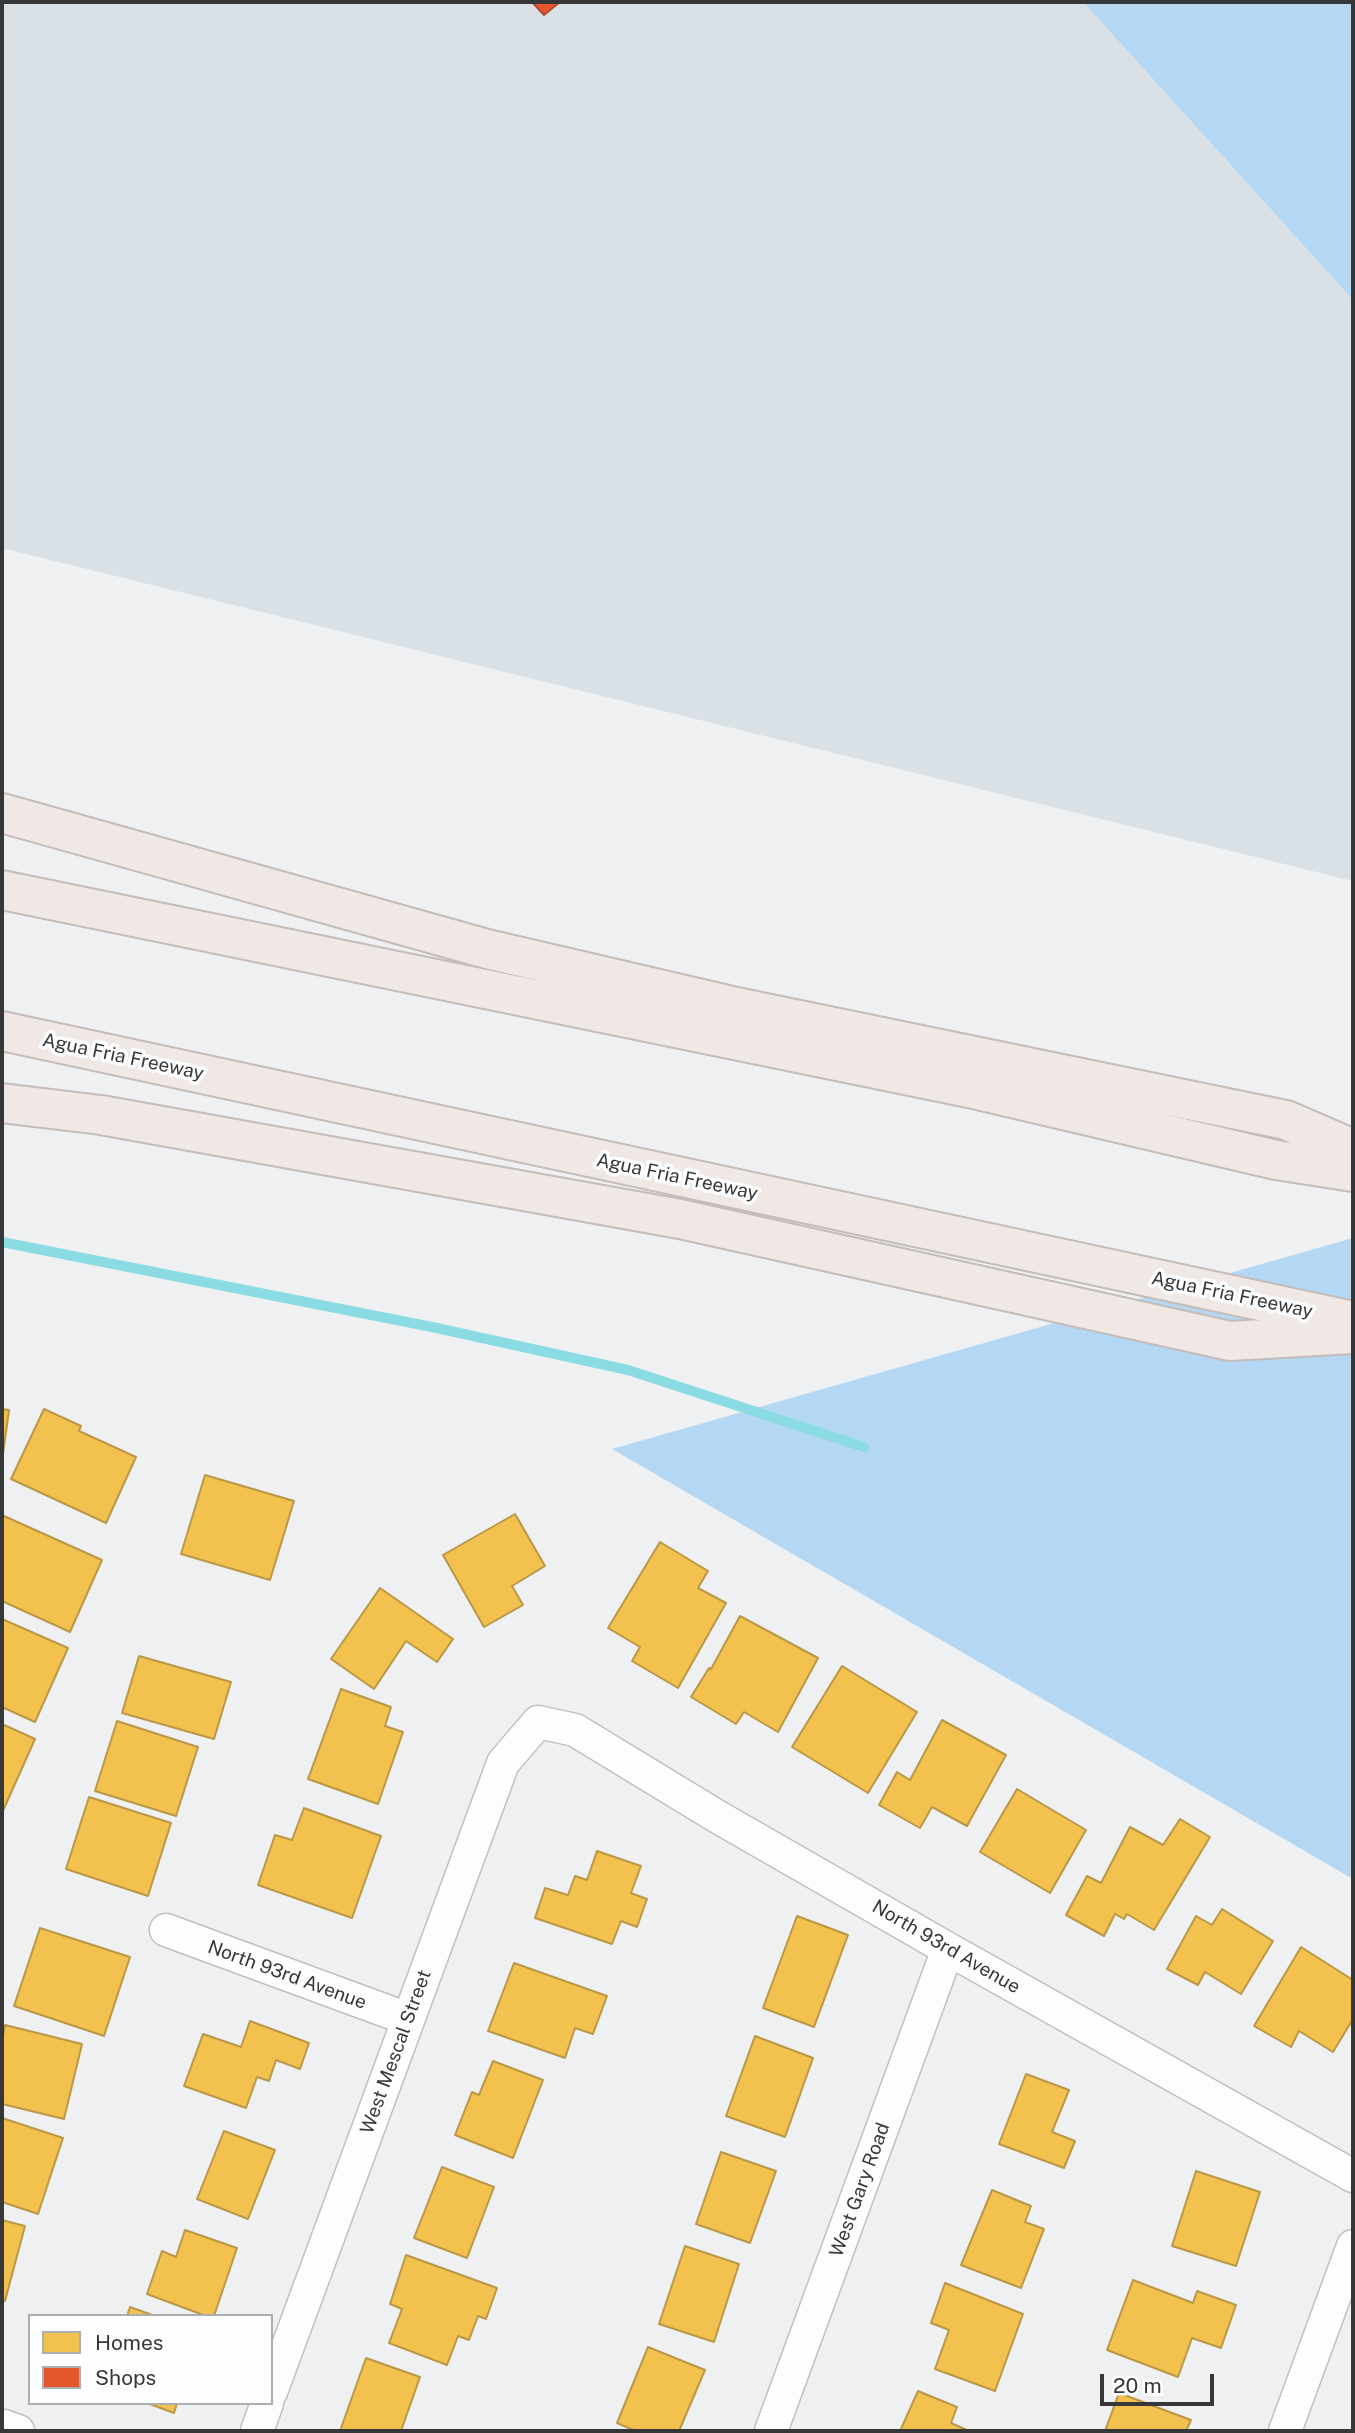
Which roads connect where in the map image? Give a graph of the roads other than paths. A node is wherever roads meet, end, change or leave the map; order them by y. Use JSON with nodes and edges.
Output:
{"nodes":[{"id":1,"x":2,"y":813,"type":"edge"},
{"id":2,"x":2,"y":890,"type":"edge"},
{"id":3,"x":2,"y":1031,"type":"edge"},
{"id":4,"x":2,"y":1103,"type":"edge"},
{"id":5,"x":1353,"y":1149,"type":"edge"},
{"id":6,"x":1353,"y":1172,"type":"edge"},
{"id":7,"x":1353,"y":1321,"type":"edge"},
{"id":8,"x":1353,"y":1334,"type":"edge"},
{"id":9,"x":538,"y":1722,"type":"joint"},
{"id":10,"x":166,"y":1930,"type":"dead end"},
{"id":11,"x":948,"y":1949,"type":"junction"},
{"id":12,"x":408,"y":2019,"type":"junction"},
{"id":13,"x":1353,"y":2176,"type":"edge"},
{"id":14,"x":1353,"y":2246,"type":"edge"},
{"id":15,"x":273,"y":2387,"type":"edge"},
{"id":16,"x":266,"y":2405,"type":"edge"},
{"id":17,"x":257,"y":2431,"type":"edge"},
{"id":18,"x":771,"y":2431,"type":"edge"},
{"id":19,"x":1285,"y":2431,"type":"edge"}],
"edges":[{"from":1,"to":5,"type":"highway"},
{"from":2,"to":6,"type":"highway"},
{"from":3,"to":7,"type":"highway","name":"Agua Fria Freeway"},
{"from":4,"to":8,"type":"highway"},
{"from":9,"to":11,"type":"street","name":"North 93rd Avenue"},
{"from":9,"to":12,"type":"street","name":"West Mescal Street"},
{"from":10,"to":12,"type":"street","name":"North 93rd Avenue"},
{"from":11,"to":13,"type":"street","name":"North 93rd Avenue"},
{"from":11,"to":18,"type":"street","name":"West Gary Road"},
{"from":12,"to":15,"type":"street","name":"West Mescal Street"},
{"from":14,"to":19,"type":"street"},
{"from":16,"to":17,"type":"street"}]}
